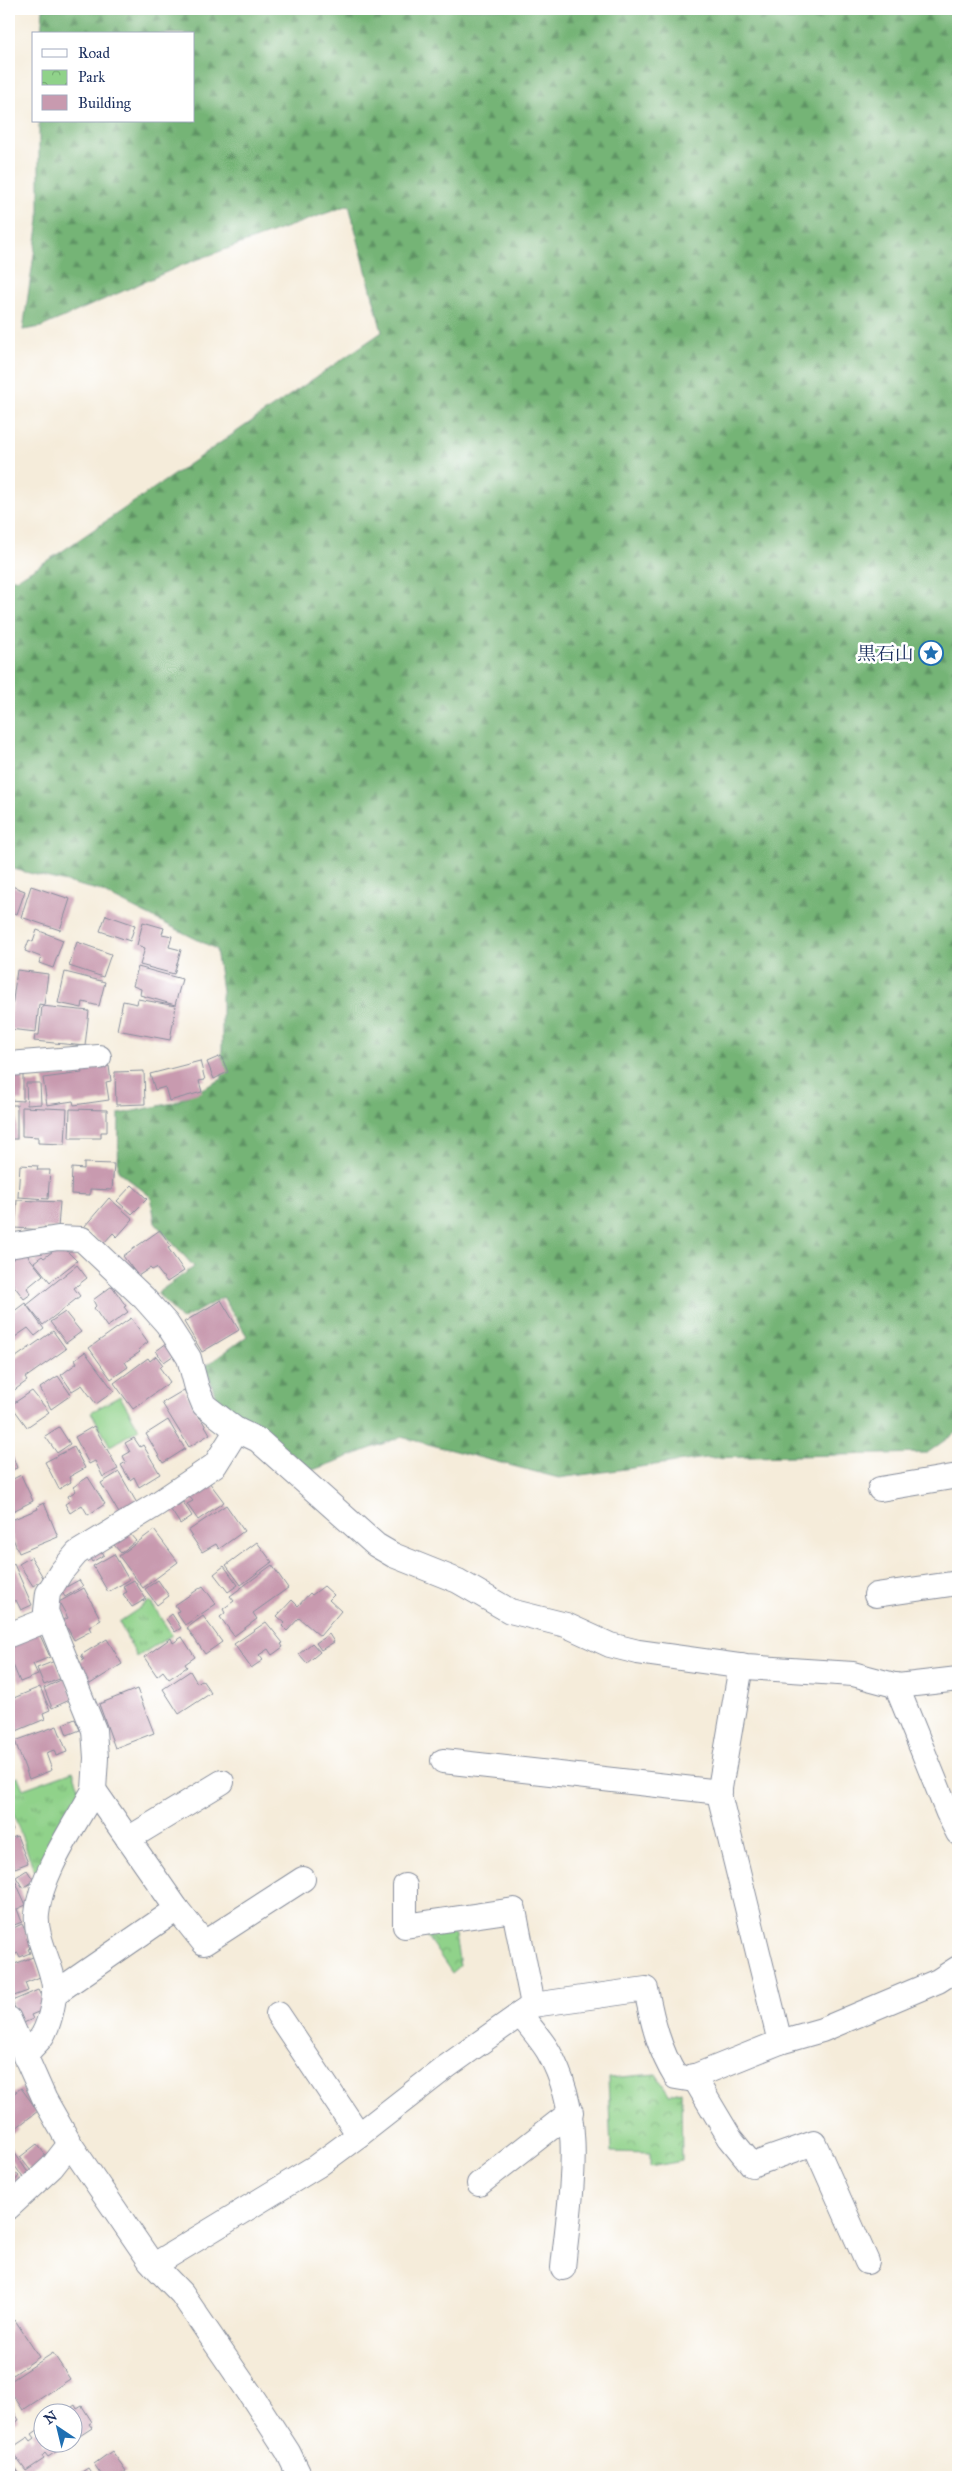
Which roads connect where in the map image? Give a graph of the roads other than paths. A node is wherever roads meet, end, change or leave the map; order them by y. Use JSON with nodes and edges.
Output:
{"nodes":[{"id":1,"x":98,"y":1057,"type":"dead end"},
{"id":2,"x":9,"y":1064,"type":"edge"},
{"id":3,"x":9,"y":1246,"type":"edge"},
{"id":4,"x":237,"y":1430,"type":"junction"},
{"id":5,"x":958,"y":1476,"type":"edge"},
{"id":6,"x":880,"y":1489,"type":"dead end"},
{"id":7,"x":958,"y":1583,"type":"edge"},
{"id":8,"x":876,"y":1595,"type":"dead end"},
{"id":9,"x":49,"y":1619,"type":"junction"},
{"id":10,"x":9,"y":1635,"type":"edge"},
{"id":11,"x":741,"y":1666,"type":"junction"},
{"id":12,"x":958,"y":1679,"type":"edge"},
{"id":13,"x":896,"y":1685,"type":"junction"},
{"id":14,"x":443,"y":1761,"type":"dead end"},
{"id":15,"x":222,"y":1782,"type":"dead end"},
{"id":16,"x":94,"y":1790,"type":"junction"},
{"id":17,"x":720,"y":1792,"type":"junction"},
{"id":18,"x":958,"y":1833,"type":"edge"},
{"id":19,"x":128,"y":1839,"type":"junction"},
{"id":20,"x":304,"y":1879,"type":"dead end"},
{"id":21,"x":405,"y":1886,"type":"dead end"},
{"id":22,"x":177,"y":1908,"type":"junction"},
{"id":23,"x":958,"y":1968,"type":"edge"},
{"id":24,"x":54,"y":1994,"type":"junction"},
{"id":25,"x":527,"y":2010,"type":"junction"},
{"id":26,"x":278,"y":2014,"type":"dead end"},
{"id":27,"x":9,"y":2019,"type":"edge"},
{"id":28,"x":780,"y":2042,"type":"junction"},
{"id":29,"x":25,"y":2057,"type":"junction"},
{"id":30,"x":693,"y":2076,"type":"junction"},
{"id":31,"x":571,"y":2112,"type":"junction"},
{"id":32,"x":359,"y":2135,"type":"junction"},
{"id":33,"x":70,"y":2144,"type":"junction"},
{"id":34,"x":479,"y":2184,"type":"dead end"},
{"id":35,"x":9,"y":2207,"type":"edge"},
{"id":36,"x":866,"y":2262,"type":"dead end"},
{"id":37,"x":154,"y":2265,"type":"junction"},
{"id":38,"x":563,"y":2268,"type":"dead end"},
{"id":39,"x":300,"y":2477,"type":"edge"}],
"edges":[{"from":1,"to":2,"type":"street"},
{"from":3,"to":4,"type":"street"},
{"from":4,"to":9,"type":"street"},
{"from":4,"to":11,"type":"street"},
{"from":5,"to":6,"type":"street"},
{"from":7,"to":8,"type":"street"},
{"from":9,"to":10,"type":"street"},
{"from":9,"to":16,"type":"street"},
{"from":11,"to":13,"type":"street"},
{"from":11,"to":17,"type":"street"},
{"from":12,"to":13,"type":"street"},
{"from":13,"to":18,"type":"street"},
{"from":14,"to":17,"type":"street"},
{"from":15,"to":19,"type":"street"},
{"from":16,"to":19,"type":"street"},
{"from":16,"to":24,"type":"street"},
{"from":17,"to":28,"type":"street"},
{"from":19,"to":22,"type":"street"},
{"from":20,"to":22,"type":"street"},
{"from":21,"to":25,"type":"street"},
{"from":22,"to":24,"type":"street"},
{"from":23,"to":28,"type":"street"},
{"from":24,"to":29,"type":"street"},
{"from":25,"to":30,"type":"street"},
{"from":25,"to":31,"type":"street"},
{"from":25,"to":32,"type":"street"},
{"from":26,"to":32,"type":"street"},
{"from":27,"to":29,"type":"street"},
{"from":28,"to":30,"type":"street"},
{"from":29,"to":33,"type":"street"},
{"from":30,"to":36,"type":"street"},
{"from":31,"to":34,"type":"street"},
{"from":31,"to":38,"type":"street"},
{"from":32,"to":37,"type":"street"},
{"from":33,"to":35,"type":"street"},
{"from":33,"to":37,"type":"street"},
{"from":37,"to":39,"type":"street"}]}
